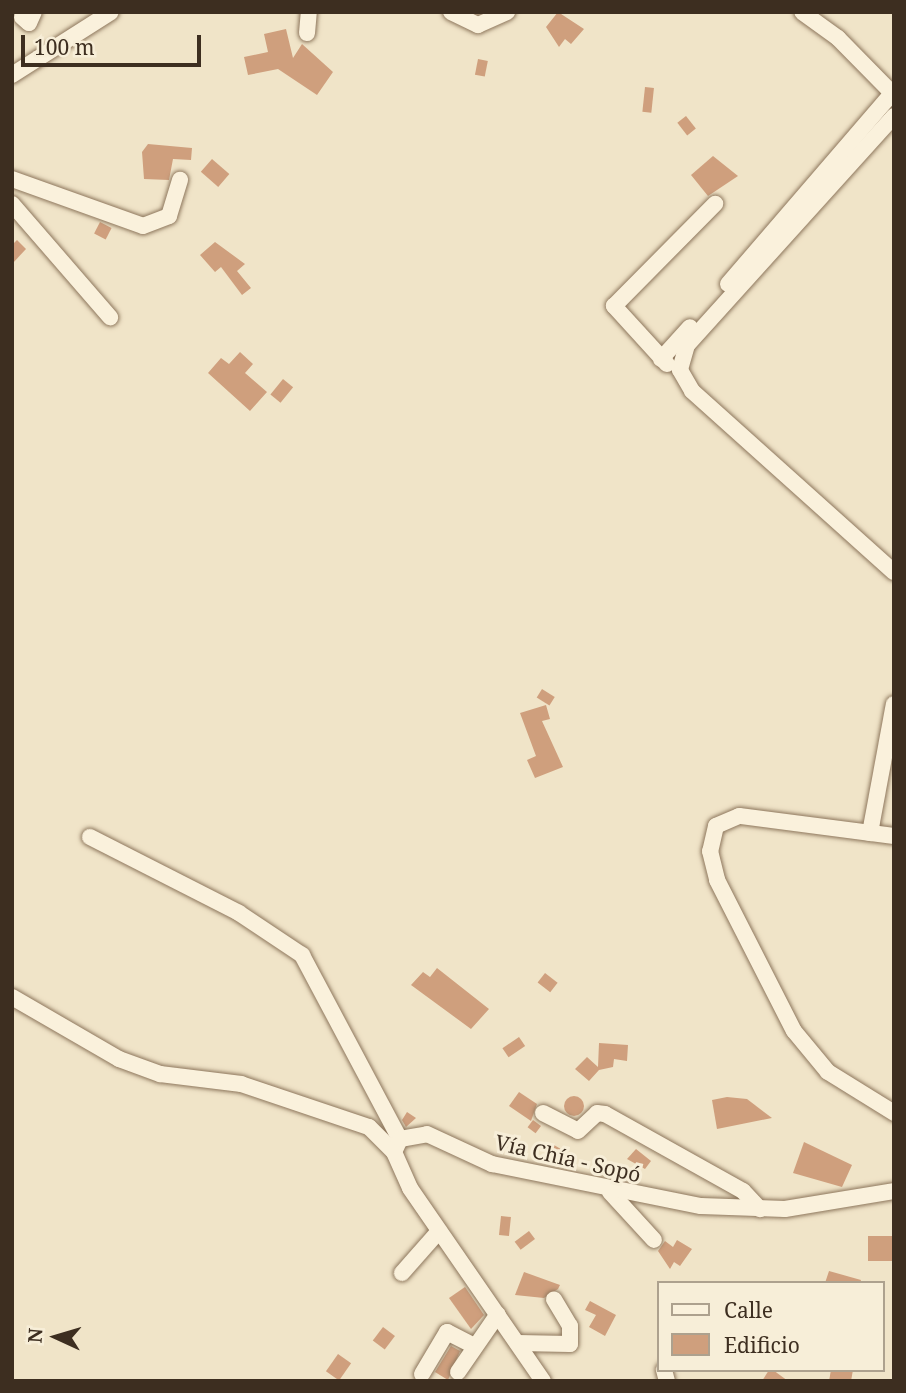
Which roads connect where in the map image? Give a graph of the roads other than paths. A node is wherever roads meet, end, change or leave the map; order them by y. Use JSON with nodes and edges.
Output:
{"nodes":[{"id":1,"x":111,"y":12,"type":"edge"},
{"id":2,"x":309,"y":12,"type":"edge"},
{"id":3,"x":507,"y":12,"type":"edge"},
{"id":4,"x":803,"y":12,"type":"edge"},
{"id":5,"x":452,"y":13,"type":"edge"},
{"id":6,"x":307,"y":33,"type":"dead end"},
{"id":7,"x":12,"y":75,"type":"edge"},
{"id":8,"x":894,"y":116,"type":"edge"},
{"id":9,"x":12,"y":179,"type":"edge"},
{"id":10,"x":180,"y":180,"type":"dead end"},
{"id":11,"x":12,"y":204,"type":"edge"},
{"id":12,"x":715,"y":204,"type":"dead end"},
{"id":13,"x":110,"y":317,"type":"dead end"},
{"id":14,"x":661,"y":359,"type":"junction"},
{"id":15,"x":683,"y":380,"type":"junction"},
{"id":16,"x":894,"y":572,"type":"edge"},
{"id":17,"x":894,"y":704,"type":"edge"},
{"id":18,"x":870,"y":833,"type":"junction"},
{"id":19,"x":894,"y":836,"type":"edge"},
{"id":20,"x":90,"y":837,"type":"dead end"},
{"id":21,"x":12,"y":997,"type":"edge"},
{"id":22,"x":543,"y":1113,"type":"dead end"},
{"id":23,"x":894,"y":1113,"type":"edge"},
{"id":24,"x":397,"y":1145,"type":"junction"},
{"id":25,"x":894,"y":1191,"type":"edge"},
{"id":26,"x":610,"y":1192,"type":"junction"},
{"id":27,"x":760,"y":1209,"type":"junction"},
{"id":28,"x":439,"y":1231,"type":"junction"},
{"id":29,"x":654,"y":1240,"type":"dead end"},
{"id":30,"x":402,"y":1273,"type":"dead end"},
{"id":31,"x":554,"y":1299,"type":"dead end"},
{"id":32,"x":498,"y":1314,"type":"junction"},
{"id":33,"x":518,"y":1343,"type":"junction"},
{"id":34,"x":475,"y":1346,"type":"junction"},
{"id":35,"x":458,"y":1372,"type":"dead end"},
{"id":36,"x":422,"y":1374,"type":"dead end"},
{"id":37,"x":543,"y":1381,"type":"edge"}],
"edges":[{"from":1,"to":7,"type":"street"},
{"from":2,"to":6,"type":"street"},
{"from":3,"to":5,"type":"street"},
{"from":4,"to":14,"type":"street"},
{"from":8,"to":15,"type":"street"},
{"from":9,"to":10,"type":"street"},
{"from":11,"to":13,"type":"street"},
{"from":12,"to":14,"type":"street"},
{"from":14,"to":15,"type":"street"},
{"from":15,"to":16,"type":"street"},
{"from":17,"to":18,"type":"street"},
{"from":18,"to":19,"type":"street"},
{"from":18,"to":23,"type":"street"},
{"from":20,"to":24,"type":"street"},
{"from":21,"to":24,"type":"street"},
{"from":22,"to":27,"type":"street"},
{"from":24,"to":26,"type":"street","name":"Vía Chía - Sopó"},
{"from":24,"to":28,"type":"street"},
{"from":25,"to":27,"type":"street","name":"Vía Chía - Sopó"},
{"from":26,"to":27,"type":"street","name":"Vía Chía - Sopó"},
{"from":26,"to":29,"type":"street"},
{"from":28,"to":30,"type":"street"},
{"from":28,"to":32,"type":"street"},
{"from":31,"to":33,"type":"street"},
{"from":32,"to":33,"type":"street"},
{"from":32,"to":34,"type":"street"},
{"from":33,"to":37,"type":"street"},
{"from":34,"to":35,"type":"street"},
{"from":34,"to":36,"type":"street"}]}
